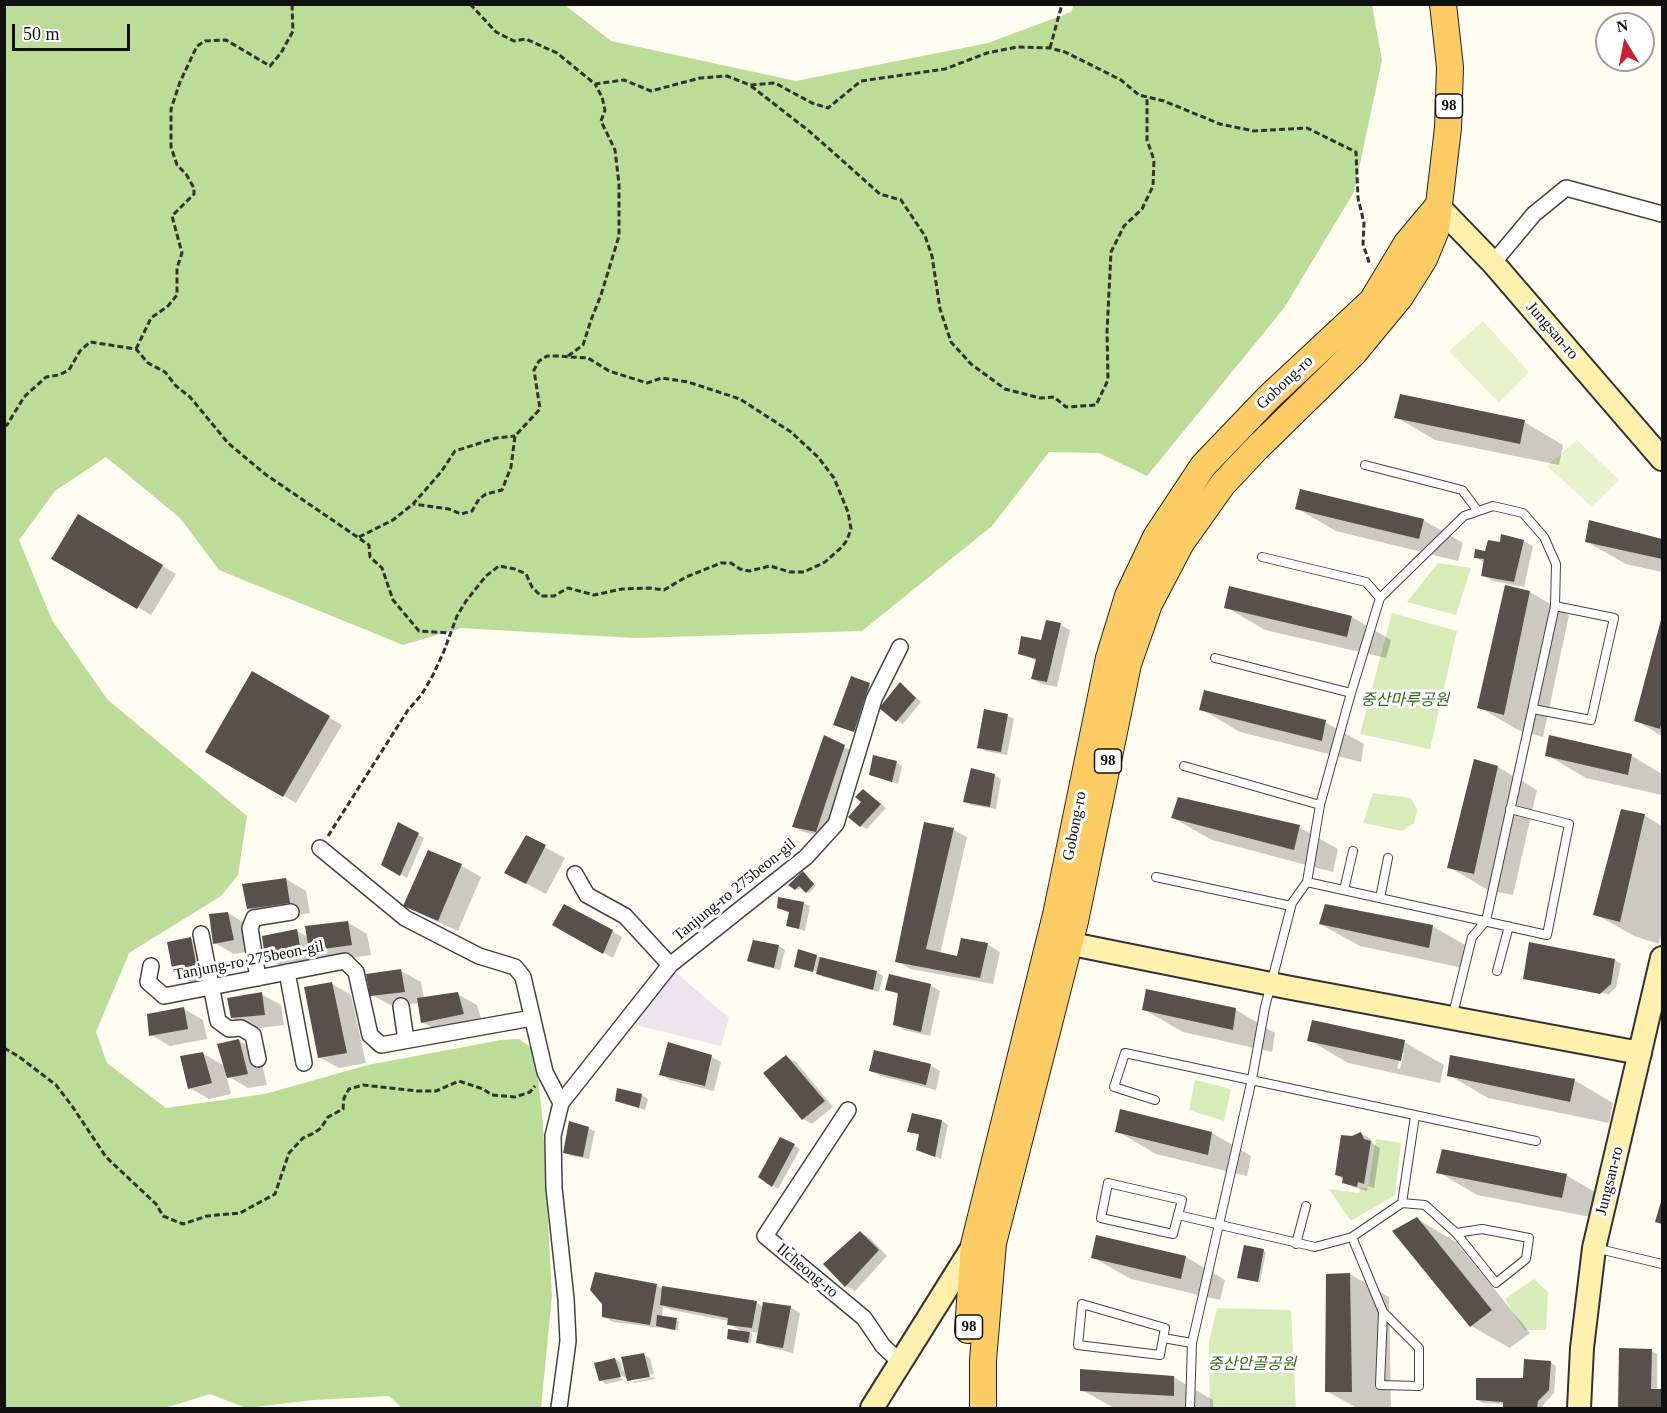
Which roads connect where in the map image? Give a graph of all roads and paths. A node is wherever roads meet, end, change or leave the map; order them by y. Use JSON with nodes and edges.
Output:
{"nodes":[{"id":1,"x":292,"y":4,"type":"edge"},
{"id":2,"x":470,"y":4,"type":"edge"},
{"id":3,"x":1062,"y":4,"type":"edge"},
{"id":4,"x":1443,"y":4,"type":"edge"},
{"id":5,"x":1050,"y":48,"type":"junction"},
{"id":6,"x":595,"y":84,"type":"junction"},
{"id":7,"x":750,"y":85,"type":"junction"},
{"id":8,"x":1148,"y":97,"type":"junction"},
{"id":9,"x":1438,"y":206,"type":"junction"},
{"id":10,"x":1662,"y":214,"type":"edge"},
{"id":11,"x":1493,"y":263,"type":"junction"},
{"id":12,"x":1370,"y":265,"type":"dead end"},
{"id":13,"x":136,"y":349,"type":"junction"},
{"id":14,"x":567,"y":357,"type":"junction"},
{"id":15,"x":4,"y":426,"type":"edge"},
{"id":16,"x":515,"y":436,"type":"junction"},
{"id":17,"x":1662,"y":459,"type":"edge"},
{"id":18,"x":1365,"y":465,"type":"dead end"},
{"id":19,"x":413,"y":504,"type":"junction"},
{"id":20,"x":1478,"y":511,"type":"junction"},
{"id":21,"x":358,"y":537,"type":"junction"},
{"id":22,"x":1262,"y":557,"type":"dead end"},
{"id":23,"x":1380,"y":598,"type":"junction"},
{"id":24,"x":1555,"y":606,"type":"junction"},
{"id":25,"x":451,"y":633,"type":"junction"},
{"id":26,"x":900,"y":647,"type":"dead end"},
{"id":27,"x":1215,"y":658,"type":"dead end"},
{"id":28,"x":1351,"y":693,"type":"junction"},
{"id":29,"x":1533,"y":708,"type":"junction"},
{"id":30,"x":1184,"y":766,"type":"dead end"},
{"id":31,"x":1320,"y":805,"type":"junction"},
{"id":32,"x":1510,"y":809,"type":"junction"},
{"id":33,"x":320,"y":848,"type":"joint"},
{"id":34,"x":1353,"y":851,"type":"dead end"},
{"id":35,"x":1388,"y":858,"type":"dead end"},
{"id":36,"x":575,"y":874,"type":"dead end"},
{"id":37,"x":1156,"y":877,"type":"dead end"},
{"id":38,"x":1307,"y":882,"type":"junction"},
{"id":39,"x":1344,"y":890,"type":"junction"},
{"id":40,"x":1380,"y":898,"type":"junction"},
{"id":41,"x":1291,"y":906,"type":"junction"},
{"id":42,"x":291,"y":912,"type":"dead end"},
{"id":43,"x":1486,"y":921,"type":"junction"},
{"id":44,"x":1509,"y":926,"type":"junction"},
{"id":45,"x":201,"y":934,"type":"dead end"},
{"id":46,"x":1060,"y":942,"type":"junction"},
{"id":47,"x":1662,"y":958,"type":"edge"},
{"id":48,"x":670,"y":965,"type":"junction"},
{"id":49,"x":151,"y":966,"type":"dead end"},
{"id":50,"x":1497,"y":971,"type":"dead end"},
{"id":51,"x":287,"y":972,"type":"junction"},
{"id":52,"x":258,"y":978,"type":"junction"},
{"id":53,"x":1271,"y":984,"type":"junction"},
{"id":54,"x":212,"y":987,"type":"junction"},
{"id":55,"x":401,"y":1006,"type":"dead end"},
{"id":56,"x":532,"y":1017,"type":"junction"},
{"id":57,"x":1452,"y":1019,"type":"junction"},
{"id":58,"x":406,"y":1040,"type":"junction"},
{"id":59,"x":4,"y":1048,"type":"edge"},
{"id":60,"x":1640,"y":1053,"type":"junction"},
{"id":61,"x":258,"y":1059,"type":"dead end"},
{"id":62,"x":304,"y":1062,"type":"dead end"},
{"id":63,"x":545,"y":1072,"type":"junction"},
{"id":64,"x":1252,"y":1079,"type":"junction"},
{"id":65,"x":1155,"y":1100,"type":"dead end"},
{"id":66,"x":561,"y":1103,"type":"junction"},
{"id":67,"x":848,"y":1110,"type":"dead end"},
{"id":68,"x":1415,"y":1116,"type":"junction"},
{"id":69,"x":1536,"y":1141,"type":"dead end"},
{"id":70,"x":1402,"y":1203,"type":"junction"},
{"id":71,"x":1306,"y":1206,"type":"dead end"},
{"id":72,"x":1178,"y":1215,"type":"junction"},
{"id":73,"x":1219,"y":1224,"type":"junction"},
{"id":74,"x":1455,"y":1233,"type":"junction"},
{"id":75,"x":1352,"y":1237,"type":"junction"},
{"id":76,"x":1296,"y":1244,"type":"junction"},
{"id":77,"x":974,"y":1245,"type":"junction"},
{"id":78,"x":1594,"y":1248,"type":"junction"},
{"id":79,"x":1662,"y":1264,"type":"edge"},
{"id":80,"x":1383,"y":1312,"type":"junction"},
{"id":81,"x":1163,"y":1338,"type":"junction"},
{"id":82,"x":1192,"y":1343,"type":"junction"},
{"id":83,"x":901,"y":1363,"type":"junction"},
{"id":84,"x":559,"y":1408,"type":"edge"},
{"id":85,"x":872,"y":1408,"type":"edge"},
{"id":86,"x":966,"y":1408,"type":"edge"},
{"id":87,"x":983,"y":1408,"type":"edge"},
{"id":88,"x":1190,"y":1408,"type":"edge"},
{"id":89,"x":1579,"y":1408,"type":"edge"}],
"edges":[{"from":1,"to":13,"type":"path"},
{"from":2,"to":6,"type":"path"},
{"from":3,"to":5,"type":"path"},
{"from":4,"to":9,"type":"main road","number":"98"},
{"from":5,"to":7,"type":"path"},
{"from":5,"to":8,"type":"path"},
{"from":6,"to":7,"type":"path"},
{"from":6,"to":14,"type":"path"},
{"from":7,"to":8,"type":"path"},
{"from":8,"to":12,"type":"path"},
{"from":9,"to":11,"type":"main road","name":"Jungsan-ro"},
{"from":9,"to":46,"type":"main road","name":"Gobong-ro","number":"98"},
{"from":10,"to":11,"type":"street"},
{"from":11,"to":17,"type":"main road","name":"Jungsan-ro"},
{"from":13,"to":15,"type":"path"},
{"from":13,"to":21,"type":"path"},
{"from":14,"to":16,"type":"path"},
{"from":14,"to":25,"type":"path"},
{"from":16,"to":19,"type":"path"},
{"from":16,"to":19,"type":"path"},
{"from":18,"to":20,"type":"lane"},
{"from":19,"to":21,"type":"path"},
{"from":20,"to":23,"type":"lane"},
{"from":20,"to":24,"type":"lane"},
{"from":21,"to":25,"type":"path"},
{"from":22,"to":23,"type":"lane"},
{"from":23,"to":28,"type":"lane"},
{"from":24,"to":29,"type":"lane"},
{"from":24,"to":29,"type":"lane"},
{"from":25,"to":33,"type":"path"},
{"from":26,"to":48,"type":"street","name":"Tanjung-ro 275beon-gil"},
{"from":27,"to":28,"type":"lane"},
{"from":28,"to":31,"type":"lane"},
{"from":29,"to":32,"type":"lane"},
{"from":30,"to":31,"type":"lane"},
{"from":31,"to":38,"type":"lane"},
{"from":32,"to":43,"type":"lane"},
{"from":32,"to":44,"type":"lane"},
{"from":33,"to":56,"type":"street"},
{"from":34,"to":39,"type":"lane"},
{"from":35,"to":40,"type":"lane"},
{"from":36,"to":48,"type":"street"},
{"from":37,"to":41,"type":"lane"},
{"from":38,"to":39,"type":"lane"},
{"from":38,"to":41,"type":"lane"},
{"from":39,"to":40,"type":"lane"},
{"from":40,"to":43,"type":"lane"},
{"from":41,"to":53,"type":"lane"},
{"from":42,"to":52,"type":"street"},
{"from":43,"to":44,"type":"lane"},
{"from":43,"to":57,"type":"lane"},
{"from":44,"to":50,"type":"lane"},
{"from":45,"to":54,"type":"street"},
{"from":46,"to":53,"type":"main road"},
{"from":46,"to":77,"type":"main road","name":"Gobong-ro","number":"98"},
{"from":46,"to":87,"type":"main road","name":"Gobong-ro","number":"98"},
{"from":47,"to":60,"type":"main road","name":"Jungsan-ro"},
{"from":48,"to":66,"type":"street","name":"Tanjung-ro 275beon-gil"},
{"from":49,"to":54,"type":"street","name":"Tanjung-ro 275beon-gil"},
{"from":51,"to":52,"type":"street","name":"Tanjung-ro 275beon-gil"},
{"from":51,"to":58,"type":"street","name":"Tanjung-ro 275beon-gil"},
{"from":51,"to":62,"type":"street"},
{"from":52,"to":54,"type":"street","name":"Tanjung-ro 275beon-gil"},
{"from":53,"to":57,"type":"main road"},
{"from":53,"to":64,"type":"lane"},
{"from":54,"to":61,"type":"street"},
{"from":55,"to":58,"type":"street"},
{"from":56,"to":58,"type":"street","name":"Tanjung-ro 275beon-gil"},
{"from":56,"to":63,"type":"street"},
{"from":57,"to":60,"type":"main road"},
{"from":59,"to":63,"type":"path"},
{"from":60,"to":78,"type":"main road","name":"Jungsan-ro"},
{"from":63,"to":66,"type":"street"},
{"from":64,"to":65,"type":"lane"},
{"from":64,"to":68,"type":"lane"},
{"from":64,"to":73,"type":"lane"},
{"from":66,"to":84,"type":"street","name":"Tanjung-ro 275beon-gil"},
{"from":67,"to":83,"type":"street","name":"Ilcheong-ro"},
{"from":68,"to":69,"type":"lane"},
{"from":68,"to":70,"type":"lane"},
{"from":70,"to":74,"type":"lane"},
{"from":70,"to":75,"type":"lane"},
{"from":71,"to":76,"type":"lane"},
{"from":72,"to":72,"type":"lane"},
{"from":72,"to":73,"type":"lane"},
{"from":73,"to":76,"type":"lane"},
{"from":73,"to":82,"type":"lane"},
{"from":74,"to":74,"type":"lane"},
{"from":75,"to":76,"type":"lane"},
{"from":75,"to":80,"type":"lane"},
{"from":77,"to":83,"type":"main road"},
{"from":77,"to":86,"type":"main road","name":"Gobong-ro","number":"98"},
{"from":78,"to":79,"type":"lane"},
{"from":78,"to":89,"type":"main road","name":"Jungsan-ro"},
{"from":80,"to":80,"type":"lane"},
{"from":81,"to":81,"type":"lane"},
{"from":81,"to":82,"type":"lane"},
{"from":82,"to":88,"type":"lane"},
{"from":83,"to":85,"type":"main road"}]}
